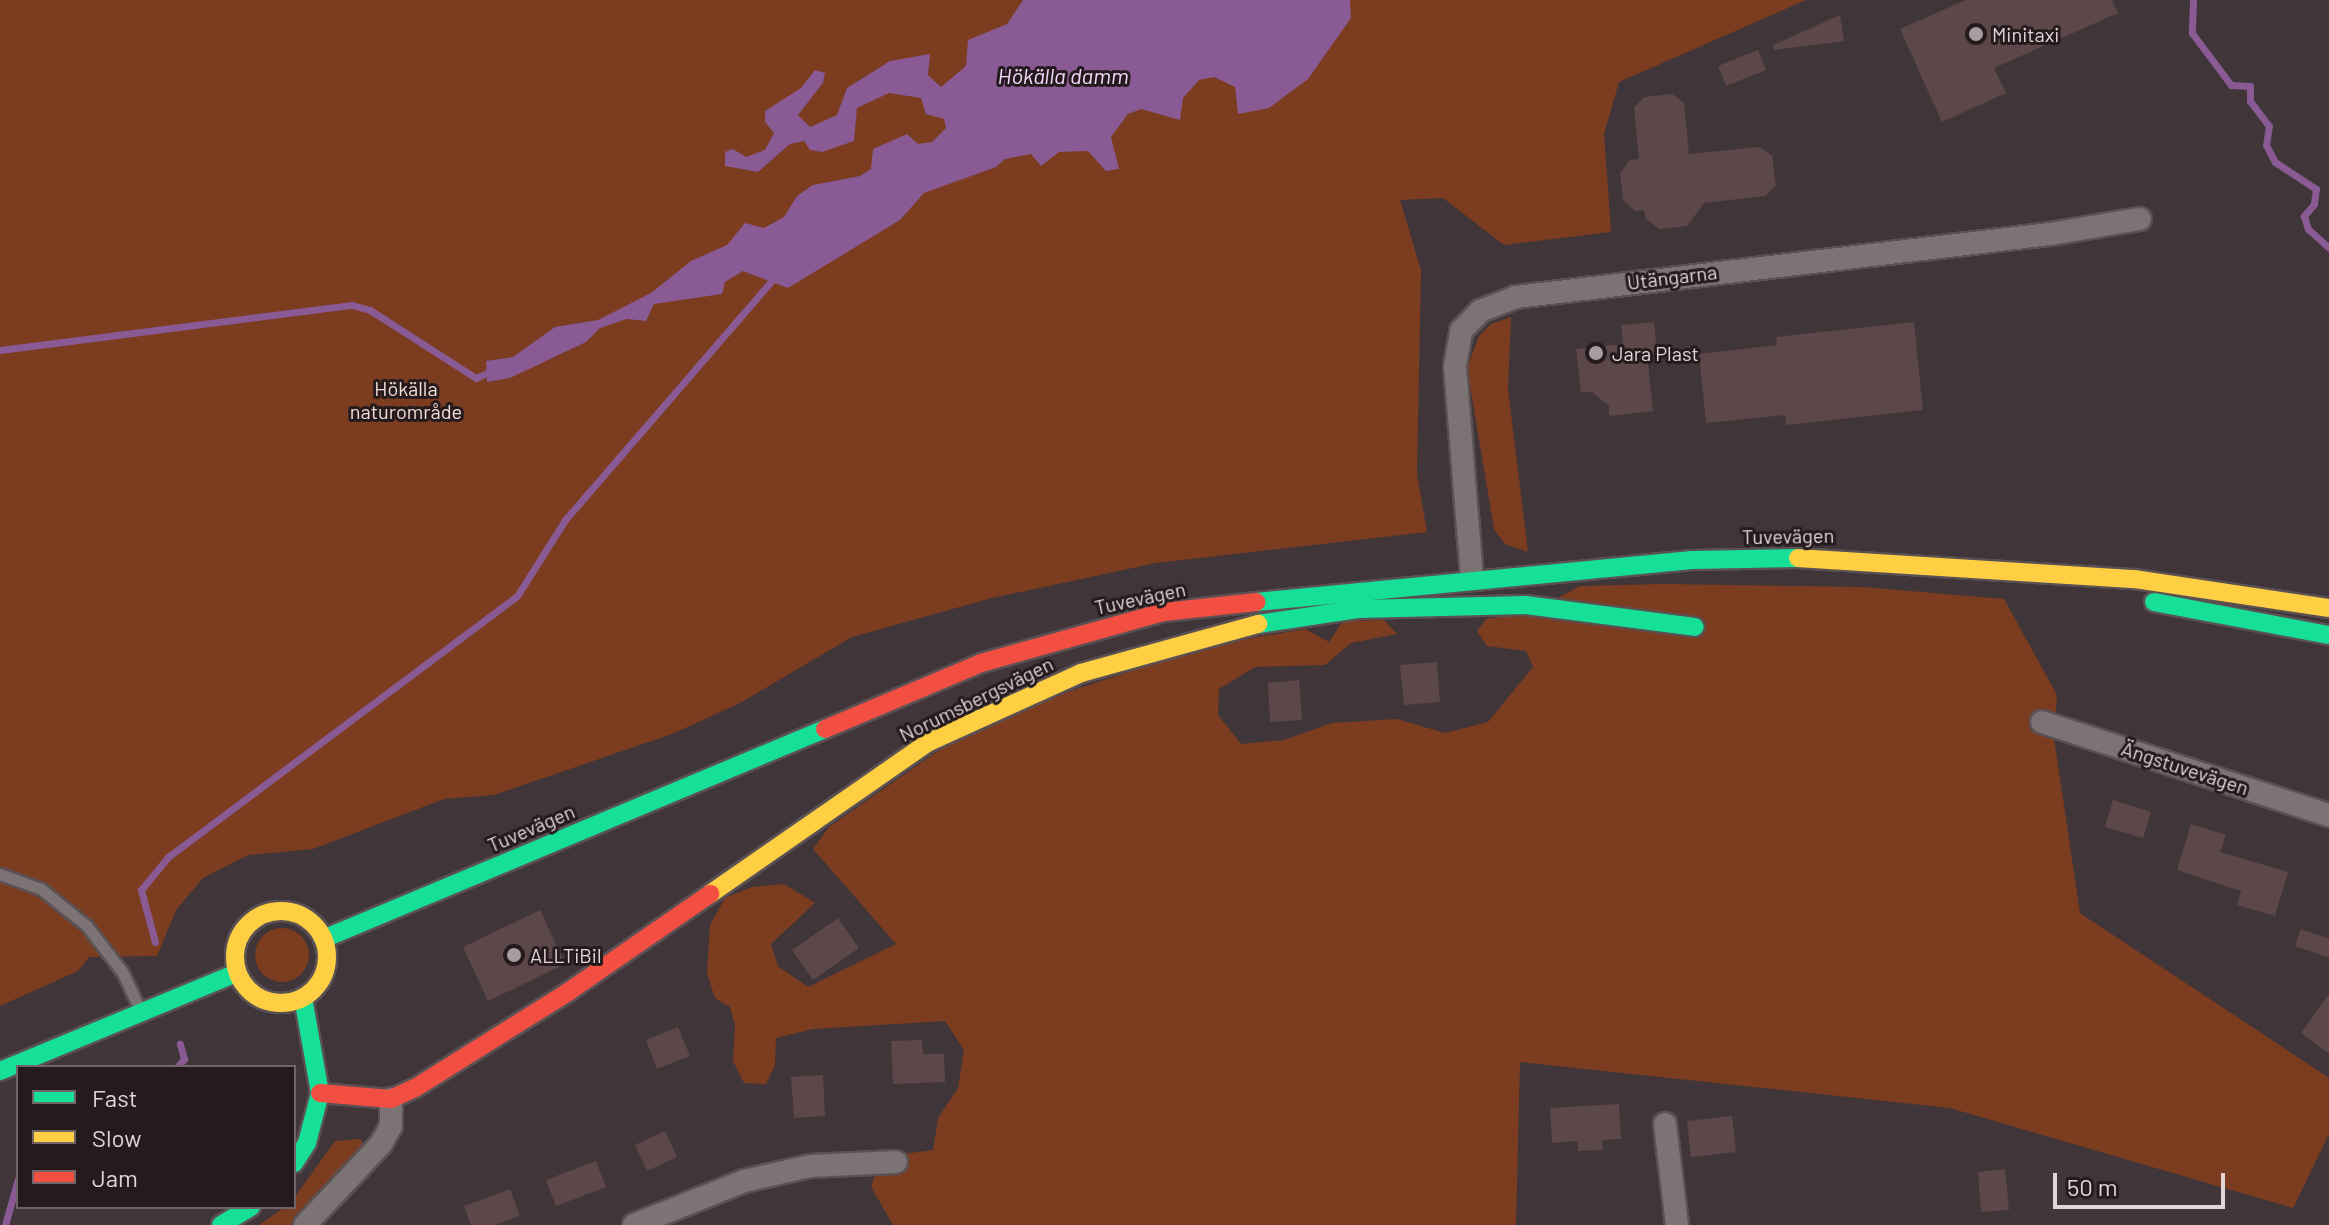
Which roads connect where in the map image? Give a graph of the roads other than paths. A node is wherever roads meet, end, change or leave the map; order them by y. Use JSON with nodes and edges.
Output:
{"nodes":[{"id":1,"x":2140,"y":219,"type":"dead end"},
{"id":2,"x":2023,"y":573,"type":"junction"},
{"id":3,"x":1472,"y":578,"type":"junction"},
{"id":4,"x":2329,"y":608,"type":"edge"},
{"id":5,"x":1695,"y":627,"type":"dead end"},
{"id":6,"x":2329,"y":635,"type":"edge"},
{"id":7,"x":2042,"y":722,"type":"dead end"},
{"id":8,"x":2329,"y":815,"type":"edge"},
{"id":9,"x":0,"y":874,"type":"edge"},
{"id":10,"x":323,"y":939,"type":"junction"},
{"id":11,"x":237,"y":973,"type":"junction"},
{"id":12,"x":303,"y":998,"type":"junction"},
{"id":13,"x":141,"y":1013,"type":"junction"},
{"id":14,"x":0,"y":1071,"type":"edge"},
{"id":15,"x":320,"y":1093,"type":"junction"},
{"id":16,"x":391,"y":1099,"type":"junction"},
{"id":17,"x":1665,"y":1124,"type":"dead end"},
{"id":18,"x":296,"y":1160,"type":"edge"},
{"id":19,"x":896,"y":1162,"type":"dead end"},
{"id":20,"x":248,"y":1209,"type":"edge"},
{"id":21,"x":221,"y":1225,"type":"edge"},
{"id":22,"x":305,"y":1225,"type":"edge"},
{"id":23,"x":634,"y":1225,"type":"edge"},
{"id":24,"x":1677,"y":1225,"type":"edge"}],
"edges":[{"from":1,"to":3,"type":"street","name":"Utängarna"},
{"from":2,"to":3,"type":"main road","name":"Tuvevägen"},
{"from":2,"to":4,"type":"main road","name":"Tuvevägen"},
{"from":2,"to":6,"type":"main road","name":"Tuvevägen"},
{"from":3,"to":10,"type":"main road","name":"Tuvevägen"},
{"from":5,"to":16,"type":"main road","name":"Norumsbergsvägen"},
{"from":7,"to":8,"type":"street","name":"Ängstuvevägen"},
{"from":9,"to":13,"type":"lane"},
{"from":10,"to":11,"type":"main road"},
{"from":10,"to":12,"type":"main road"},
{"from":11,"to":12,"type":"main road"},
{"from":11,"to":13,"type":"main road"},
{"from":12,"to":15,"type":"main road"},
{"from":13,"to":14,"type":"main road"},
{"from":15,"to":16,"type":"main road"},
{"from":15,"to":18,"type":"main road"},
{"from":16,"to":22,"type":"street"},
{"from":17,"to":24,"type":"street"},
{"from":19,"to":23,"type":"street"},
{"from":20,"to":21,"type":"main road"}]}
